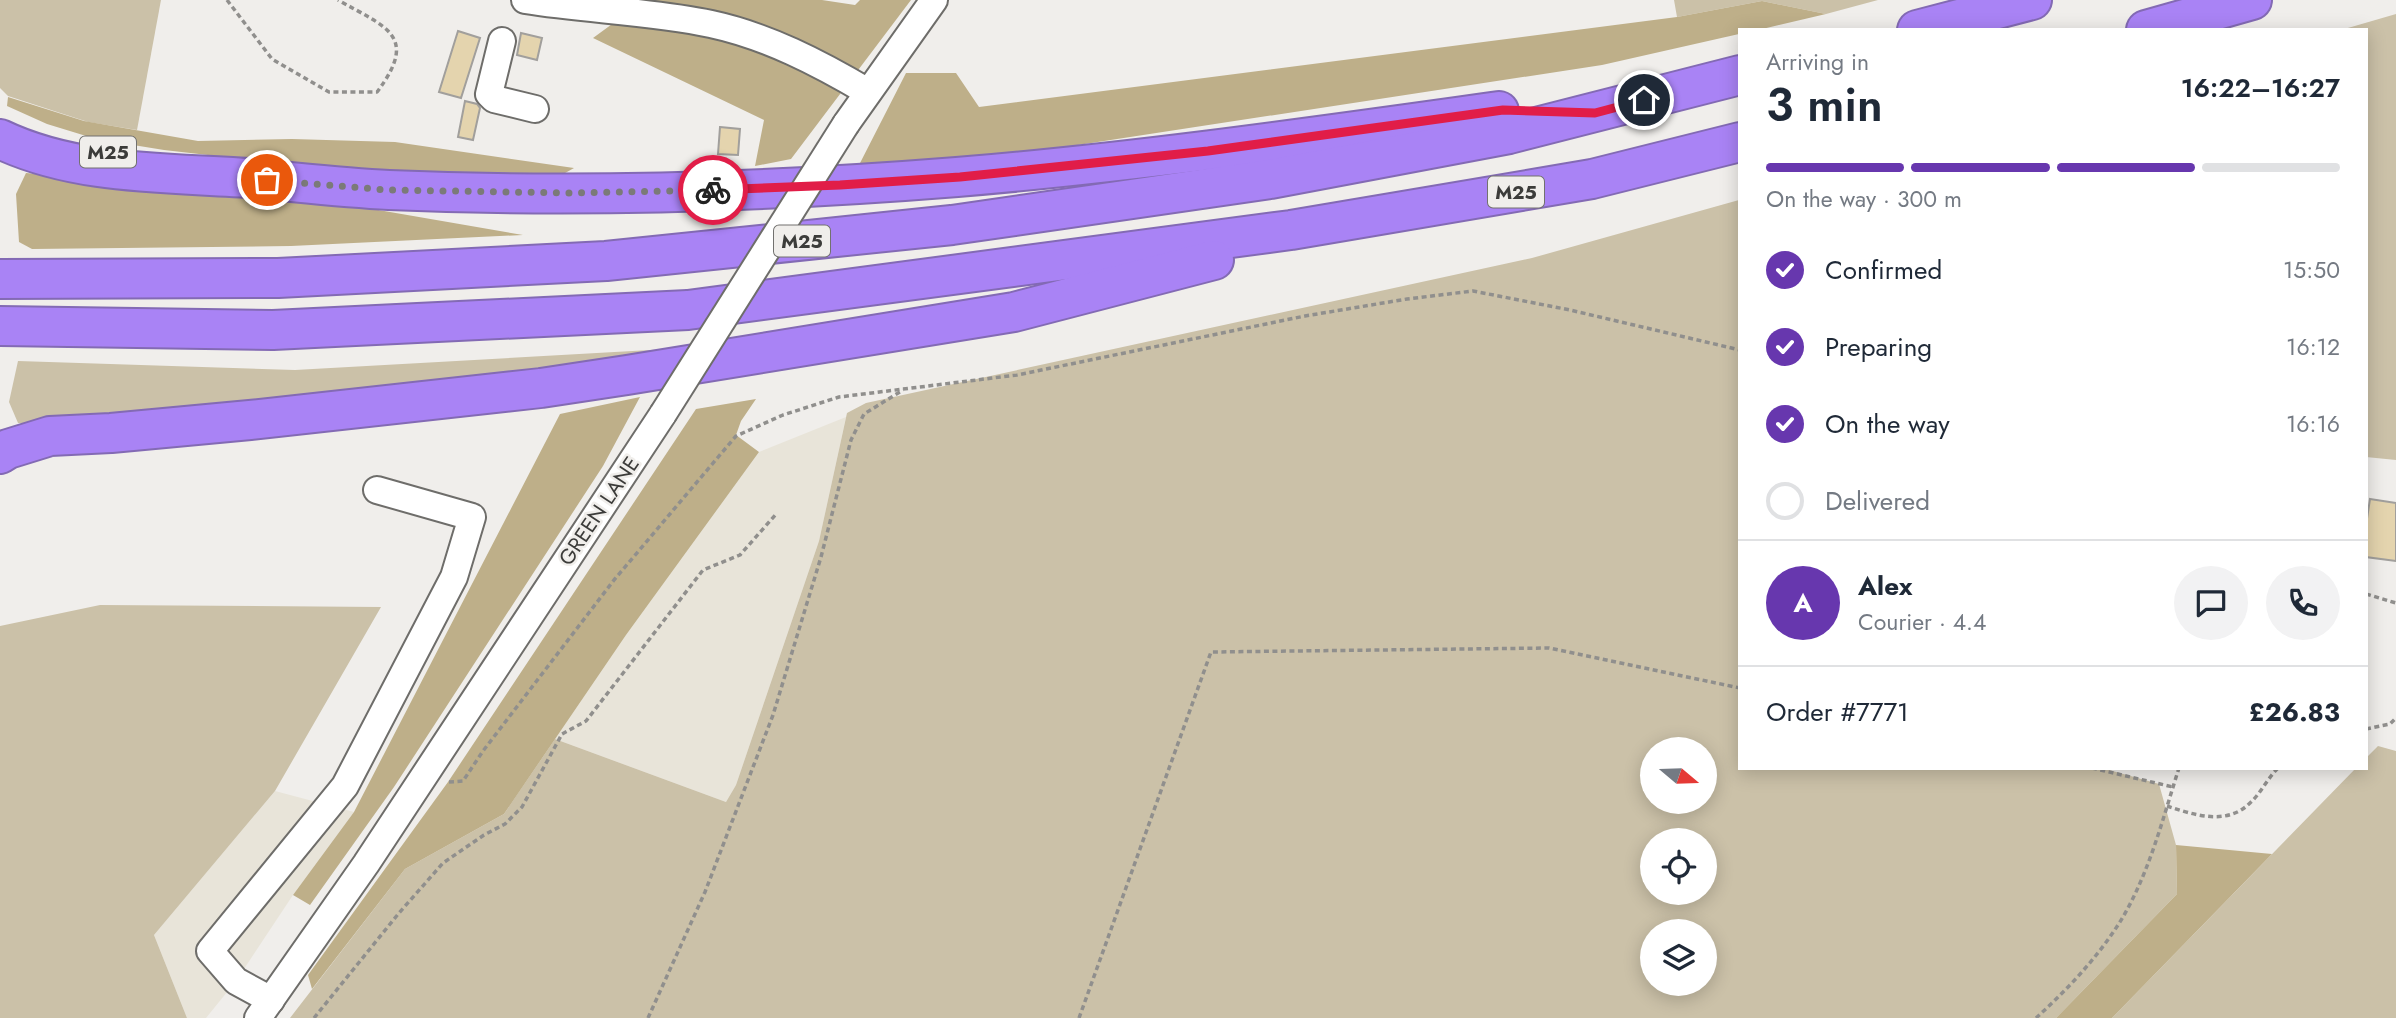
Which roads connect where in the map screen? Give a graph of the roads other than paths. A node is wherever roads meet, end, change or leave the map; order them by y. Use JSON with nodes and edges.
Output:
{"nodes":[{"id":1,"x":525,"y":0,"type":"edge"},
{"id":2,"x":933,"y":0,"type":"edge"},
{"id":3,"x":2032,"y":0,"type":"edge"},
{"id":4,"x":2252,"y":0,"type":"edge"},
{"id":5,"x":1925,"y":28,"type":"edge"},
{"id":6,"x":2153,"y":28,"type":"edge"},
{"id":7,"x":502,"y":41,"type":"dead end"},
{"id":8,"x":1738,"y":76,"type":"edge"},
{"id":9,"x":868,"y":92,"type":"junction"},
{"id":10,"x":535,"y":109,"type":"dead end"},
{"id":11,"x":1595,"y":113,"type":"junction"},
{"id":12,"x":0,"y":116,"type":"edge"},
{"id":13,"x":0,"y":139,"type":"edge"},
{"id":14,"x":1738,"y":142,"type":"edge"},
{"id":15,"x":219,"y":176,"type":"junction"},
{"id":16,"x":1291,"y":230,"type":"junction"},
{"id":17,"x":0,"y":279,"type":"edge"},
{"id":18,"x":0,"y":326,"type":"edge"},
{"id":19,"x":111,"y":433,"type":"junction"},
{"id":20,"x":0,"y":454,"type":"edge"},
{"id":21,"x":0,"y":475,"type":"edge"},
{"id":22,"x":377,"y":490,"type":"dead end"},
{"id":23,"x":265,"y":1009,"type":"edge"}],
"edges":[{"from":1,"to":9,"type":"street"},
{"from":2,"to":9,"type":"street","name":"GREEN LANE"},
{"from":3,"to":5,"type":"highway"},
{"from":4,"to":6,"type":"highway"},
{"from":7,"to":10,"type":"street"},
{"from":8,"to":11,"type":"highway","number":"M25"},
{"from":9,"to":23,"type":"street","name":"GREEN LANE","bridge":true},
{"from":11,"to":15,"type":"highway","number":"M25"},
{"from":11,"to":17,"type":"highway","number":"M25"},
{"from":12,"to":15,"type":"highway","number":"M25"},
{"from":13,"to":15,"type":"highway","number":"M25"},
{"from":14,"to":16,"type":"highway","number":"M25"},
{"from":16,"to":18,"type":"highway","number":"M25"},
{"from":16,"to":19,"type":"highway","number":"M25"},
{"from":19,"to":20,"type":"highway","number":"M25"},
{"from":19,"to":21,"type":"highway","number":"M25"},
{"from":22,"to":23,"type":"street"}]}
